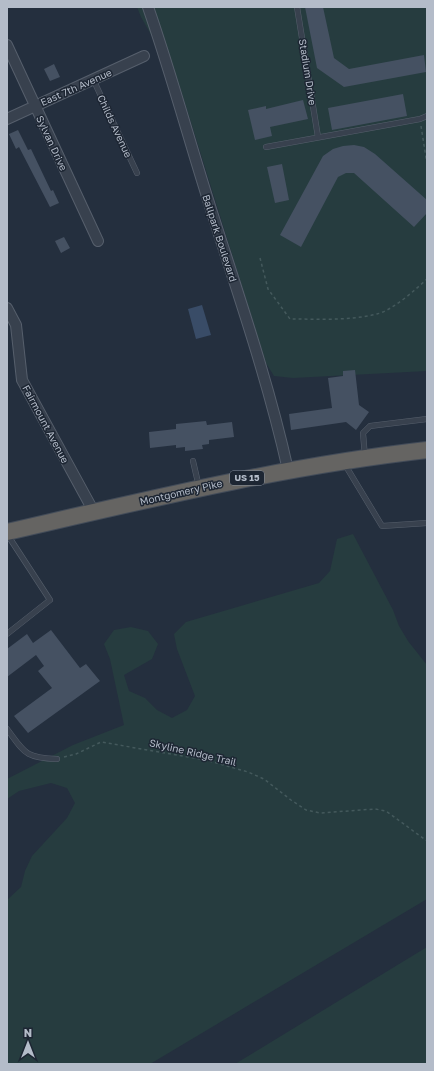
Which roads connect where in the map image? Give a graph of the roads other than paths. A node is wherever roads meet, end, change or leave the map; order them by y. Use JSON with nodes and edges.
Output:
{"nodes":[{"id":1,"x":148,"y":7,"type":"edge"},
{"id":2,"x":297,"y":7,"type":"edge"},
{"id":3,"x":7,"y":46,"type":"edge"},
{"id":4,"x":144,"y":56,"type":"dead end"},
{"id":5,"x":93,"y":79,"type":"junction"},
{"id":6,"x":35,"y":106,"type":"junction"},
{"id":7,"x":427,"y":116,"type":"edge"},
{"id":8,"x":7,"y":119,"type":"edge"},
{"id":9,"x":318,"y":137,"type":"junction"},
{"id":10,"x":266,"y":147,"type":"dead end"},
{"id":11,"x":137,"y":173,"type":"dead end"},
{"id":12,"x":98,"y":241,"type":"dead end"},
{"id":13,"x":7,"y":308,"type":"edge"},
{"id":14,"x":427,"y":420,"type":"edge"},
{"id":15,"x":427,"y":450,"type":"edge"},
{"id":16,"x":366,"y":458,"type":"junction"},
{"id":17,"x":193,"y":461,"type":"dead end"},
{"id":18,"x":343,"y":461,"type":"junction"},
{"id":19,"x":288,"y":470,"type":"junction"},
{"id":20,"x":200,"y":488,"type":"junction"},
{"id":21,"x":94,"y":512,"type":"junction"},
{"id":22,"x":427,"y":523,"type":"edge"},
{"id":23,"x":7,"y":533,"type":"edge"},
{"id":24,"x":7,"y":634,"type":"edge"},
{"id":25,"x":7,"y":729,"type":"edge"},
{"id":26,"x":57,"y":759,"type":"road end"}],
"edges":[{"from":1,"to":19,"type":"street","name":"Ballpark Boulevard"},
{"from":2,"to":9,"type":"lane","name":"Stadium Drive"},
{"from":3,"to":6,"type":"street","name":"Sylvan Drive"},
{"from":4,"to":5,"type":"street","name":"East 7th Avenue"},
{"from":5,"to":6,"type":"street","name":"East 7th Avenue"},
{"from":5,"to":11,"type":"lane","name":"Childs Avenue"},
{"from":6,"to":8,"type":"street","name":"East 7th Avenue"},
{"from":6,"to":12,"type":"street","name":"Sylvan Drive"},
{"from":7,"to":9,"type":"lane"},
{"from":9,"to":10,"type":"lane"},
{"from":13,"to":21,"type":"street","name":"Fairmount Avenue"},
{"from":14,"to":16,"type":"lane"},
{"from":15,"to":16,"type":"highway","name":"Montgomery Pike","number":"US 15"},
{"from":16,"to":18,"type":"highway","name":"Montgomery Pike","number":"US 15"},
{"from":17,"to":20,"type":"lane"},
{"from":18,"to":19,"type":"highway","name":"Montgomery Pike","number":"US 15"},
{"from":18,"to":22,"type":"lane"},
{"from":19,"to":20,"type":"highway","name":"Montgomery Pike","number":"US 15"},
{"from":20,"to":21,"type":"highway","name":"Montgomery Pike","number":"US 15"},
{"from":21,"to":23,"type":"highway","name":"Montgomery Pike","number":"US 15"},
{"from":23,"to":24,"type":"lane"},
{"from":25,"to":26,"type":"lane"}]}
